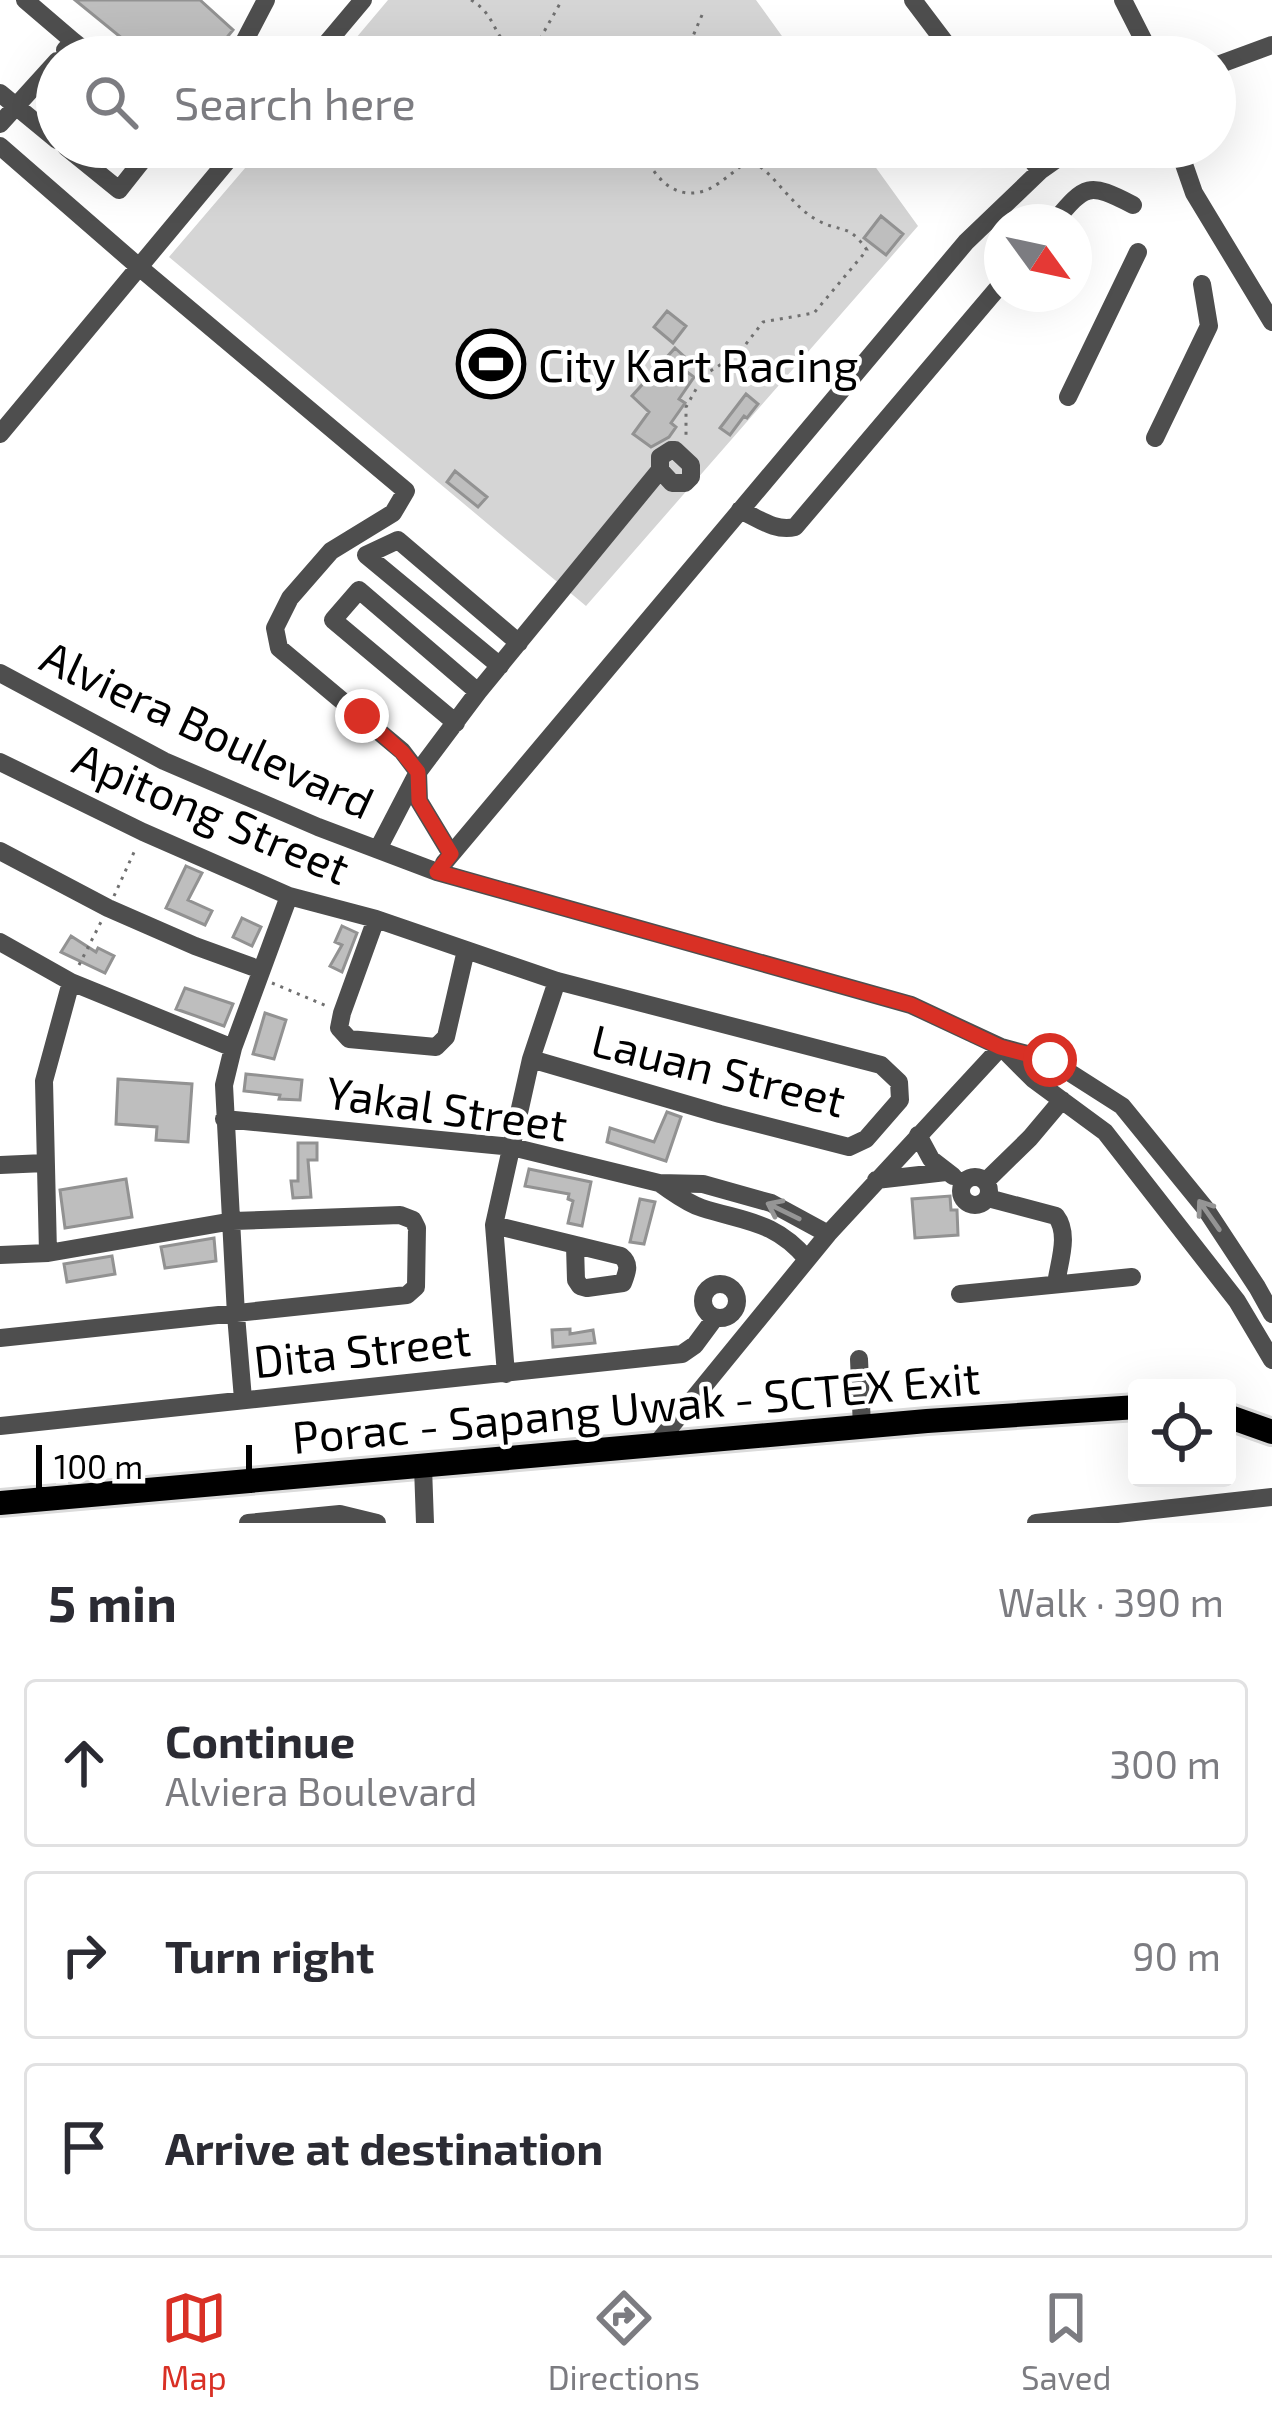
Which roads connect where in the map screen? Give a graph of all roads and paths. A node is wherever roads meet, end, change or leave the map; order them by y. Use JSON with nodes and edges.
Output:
{"nodes":[{"id":1,"x":25,"y":0,"type":"edge"},
{"id":2,"x":266,"y":0,"type":"edge"},
{"id":3,"x":363,"y":0,"type":"edge"},
{"id":4,"x":471,"y":0,"type":"edge"},
{"id":5,"x":562,"y":0,"type":"edge"},
{"id":6,"x":913,"y":0,"type":"edge"},
{"id":7,"x":1123,"y":0,"type":"edge"},
{"id":8,"x":702,"y":15,"type":"dead end"},
{"id":9,"x":51,"y":36,"type":"edge"},
{"id":10,"x":247,"y":36,"type":"edge"},
{"id":11,"x":332,"y":36,"type":"edge"},
{"id":12,"x":498,"y":36,"type":"edge"},
{"id":13,"x":542,"y":36,"type":"edge"},
{"id":14,"x":693,"y":36,"type":"edge"},
{"id":15,"x":940,"y":36,"type":"edge"},
{"id":16,"x":1141,"y":36,"type":"edge"},
{"id":17,"x":1272,"y":45,"type":"edge"},
{"id":18,"x":1236,"y":58,"type":"edge"},
{"id":19,"x":36,"y":76,"type":"edge"},
{"id":20,"x":8,"y":100,"type":"edge"},
{"id":21,"x":36,"y":123,"type":"edge"},
{"id":22,"x":0,"y":124,"type":"edge"},
{"id":23,"x":0,"y":146,"type":"edge"},
{"id":24,"x":91,"y":168,"type":"edge"},
{"id":25,"x":136,"y":168,"type":"edge"},
{"id":26,"x":222,"y":168,"type":"edge"},
{"id":27,"x":649,"y":168,"type":"edge"},
{"id":28,"x":739,"y":168,"type":"edge"},
{"id":29,"x":762,"y":168,"type":"edge"},
{"id":30,"x":1038,"y":168,"type":"edge"},
{"id":31,"x":1044,"y":168,"type":"edge"},
{"id":32,"x":1185,"y":168,"type":"edge"},
{"id":33,"x":1040,"y":171,"type":"junction"},
{"id":34,"x":1069,"y":204,"type":"edge"},
{"id":35,"x":1133,"y":205,"type":"dead end"},
{"id":36,"x":1138,"y":252,"type":"dead end"},
{"id":37,"x":139,"y":267,"type":"junction"},
{"id":38,"x":1202,"y":284,"type":"dead end"},
{"id":39,"x":984,"y":304,"type":"edge"},
{"id":40,"x":1272,"y":322,"type":"edge"},
{"id":41,"x":1068,"y":397,"type":"dead end"},
{"id":42,"x":0,"y":434,"type":"edge"},
{"id":43,"x":1155,"y":438,"type":"dead end"},
{"id":44,"x":686,"y":459,"type":"joint"},
{"id":45,"x":740,"y":509,"type":"junction"},
{"id":46,"x":426,"y":605,"type":"junction"},
{"id":47,"x":405,"y":631,"type":"junction"},
{"id":48,"x":519,"y":643,"type":"junction"},
{"id":49,"x":500,"y":666,"type":"junction"},
{"id":50,"x":0,"y":673,"type":"edge"},
{"id":51,"x":478,"y":692,"type":"junction"},
{"id":52,"x":456,"y":722,"type":"junction"},
{"id":53,"x":0,"y":762,"type":"edge"},
{"id":54,"x":418,"y":772,"type":"junction"},
{"id":55,"x":378,"y":849,"type":"junction"},
{"id":56,"x":0,"y":851,"type":"edge"},
{"id":57,"x":451,"y":854,"type":"junction"},
{"id":58,"x":437,"y":872,"type":"junction"},
{"id":59,"x":289,"y":896,"type":"junction"},
{"id":60,"x":376,"y":920,"type":"junction"},
{"id":61,"x":0,"y":942,"type":"edge"},
{"id":62,"x":466,"y":950,"type":"junction"},
{"id":63,"x":261,"y":970,"type":"junction"},
{"id":64,"x":557,"y":981,"type":"junction"},
{"id":65,"x":71,"y":982,"type":"junction"},
{"id":66,"x":342,"y":1012,"type":"junction"},
{"id":67,"x":1000,"y":1047,"type":"junction"},
{"id":68,"x":233,"y":1048,"type":"junction"},
{"id":69,"x":531,"y":1059,"type":"junction"},
{"id":70,"x":881,"y":1065,"type":"joint"},
{"id":71,"x":1061,"y":1100,"type":"junction"},
{"id":72,"x":224,"y":1119,"type":"junction"},
{"id":73,"x":918,"y":1135,"type":"junction"},
{"id":74,"x":512,"y":1147,"type":"junction"},
{"id":75,"x":45,"y":1163,"type":"junction"},
{"id":76,"x":0,"y":1165,"type":"edge"},
{"id":77,"x":955,"y":1177,"type":"junction"},
{"id":78,"x":876,"y":1180,"type":"junction"},
{"id":79,"x":659,"y":1183,"type":"junction"},
{"id":80,"x":987,"y":1190,"type":"junction"},
{"id":81,"x":734,"y":1194,"type":"junction"},
{"id":82,"x":729,"y":1215,"type":"junction"},
{"id":83,"x":232,"y":1221,"type":"junction"},
{"id":84,"x":494,"y":1225,"type":"junction"},
{"id":85,"x":828,"y":1234,"type":"junction"},
{"id":86,"x":575,"y":1246,"type":"junction"},
{"id":87,"x":49,"y":1253,"type":"junction"},
{"id":88,"x":0,"y":1255,"type":"edge"},
{"id":89,"x":808,"y":1259,"type":"junction"},
{"id":90,"x":1132,"y":1276,"type":"dead end"},
{"id":91,"x":1056,"y":1284,"type":"junction"},
{"id":92,"x":960,"y":1294,"type":"dead end"},
{"id":93,"x":1272,"y":1314,"type":"edge"},
{"id":94,"x":236,"y":1315,"type":"junction"},
{"id":95,"x":715,"y":1318,"type":"dead end"},
{"id":96,"x":0,"y":1338,"type":"edge"},
{"id":97,"x":859,"y":1359,"type":"dead end"},
{"id":98,"x":1272,"y":1360,"type":"edge"},
{"id":99,"x":506,"y":1374,"type":"junction"},
{"id":100,"x":243,"y":1399,"type":"junction"},
{"id":101,"x":1128,"y":1408,"type":"edge"},
{"id":102,"x":1236,"y":1419,"type":"edge"},
{"id":103,"x":0,"y":1426,"type":"edge"},
{"id":104,"x":862,"y":1427,"type":"junction"},
{"id":105,"x":1272,"y":1432,"type":"edge"},
{"id":106,"x":654,"y":1447,"type":"junction"},
{"id":107,"x":423,"y":1467,"type":"junction"},
{"id":108,"x":1272,"y":1497,"type":"edge"},
{"id":109,"x":0,"y":1503,"type":"edge"},
{"id":110,"x":248,"y":1523,"type":"edge"},
{"id":111,"x":377,"y":1523,"type":"edge"},
{"id":112,"x":424,"y":1523,"type":"edge"},
{"id":113,"x":1036,"y":1523,"type":"edge"}],
"edges":[{"from":1,"to":9,"type":"street"},
{"from":2,"to":10,"type":"street"},
{"from":3,"to":11,"type":"street"},
{"from":4,"to":12,"type":"path"},
{"from":5,"to":13,"type":"path"},
{"from":6,"to":15,"type":"street"},
{"from":7,"to":16,"type":"street"},
{"from":8,"to":14,"type":"path"},
{"from":17,"to":18,"type":"street"},
{"from":19,"to":20,"type":"street"},
{"from":20,"to":21,"type":"street"},
{"from":20,"to":22,"type":"street"},
{"from":23,"to":37,"type":"street"},
{"from":24,"to":25,"type":"street"},
{"from":26,"to":37,"type":"street"},
{"from":27,"to":28,"type":"path"},
{"from":29,"to":44,"type":"path"},
{"from":30,"to":33,"type":"street"},
{"from":31,"to":33,"type":"street"},
{"from":32,"to":40,"type":"street"},
{"from":33,"to":45,"type":"street"},
{"from":34,"to":35,"type":"street"},
{"from":36,"to":41,"type":"street"},
{"from":37,"to":42,"type":"street"},
{"from":37,"to":54,"type":"street"},
{"from":38,"to":43,"type":"street"},
{"from":39,"to":45,"type":"street"},
{"from":44,"to":48,"type":"street"},
{"from":45,"to":57,"type":"street"},
{"from":46,"to":47,"type":"street"},
{"from":46,"to":48,"type":"street"},
{"from":46,"to":49,"type":"street"},
{"from":47,"to":51,"type":"street"},
{"from":47,"to":52,"type":"street"},
{"from":48,"to":49,"type":"street"},
{"from":49,"to":51,"type":"street"},
{"from":50,"to":55,"type":"street","name":"Alviera Boulevard"},
{"from":51,"to":52,"type":"street"},
{"from":52,"to":54,"type":"street"},
{"from":53,"to":59,"type":"street","name":"Apitong Street"},
{"from":54,"to":55,"type":"street"},
{"from":54,"to":57,"type":"street"},
{"from":55,"to":58,"type":"street","name":"Alviera Boulevard"},
{"from":56,"to":63,"type":"street"},
{"from":57,"to":58,"type":"street"},
{"from":58,"to":67,"type":"street","name":"Alviera Boulevard"},
{"from":59,"to":60,"type":"street","name":"Apitong Street"},
{"from":59,"to":63,"type":"street"},
{"from":60,"to":62,"type":"street","name":"Apitong Street"},
{"from":60,"to":66,"type":"street"},
{"from":61,"to":65,"type":"street"},
{"from":62,"to":64,"type":"street","name":"Apitong Street"},
{"from":62,"to":66,"type":"street"},
{"from":63,"to":66,"type":"path"},
{"from":63,"to":68,"type":"street"},
{"from":64,"to":69,"type":"street"},
{"from":64,"to":70,"type":"street","name":"Apitong Street"},
{"from":65,"to":68,"type":"street"},
{"from":65,"to":75,"type":"street"},
{"from":67,"to":71,"type":"street"},
{"from":67,"to":73,"type":"street"},
{"from":93,"to":67,"type":"street","one_way":true},
{"from":68,"to":72,"type":"street"},
{"from":69,"to":70,"type":"street","name":"Lauan Street"},
{"from":69,"to":74,"type":"street"},
{"from":71,"to":80,"type":"street"},
{"from":71,"to":98,"type":"street"},
{"from":72,"to":74,"type":"street","name":"Yakal Street"},
{"from":72,"to":83,"type":"street"},
{"from":73,"to":77,"type":"street"},
{"from":73,"to":78,"type":"street"},
{"from":74,"to":79,"type":"street","name":"Yakal Street"},
{"from":74,"to":84,"type":"street"},
{"from":75,"to":76,"type":"street"},
{"from":75,"to":87,"type":"street"},
{"from":77,"to":78,"type":"street"},
{"from":77,"to":80,"type":"street"},
{"from":78,"to":85,"type":"street"},
{"from":79,"to":81,"type":"street","name":"Yakal Street"},
{"from":79,"to":82,"type":"street","name":"Yakal Street"},
{"from":80,"to":91,"type":"street"},
{"from":81,"to":82,"type":"street"},
{"from":85,"to":81,"type":"street","name":"Yakal Street","one_way":true},
{"from":82,"to":89,"type":"street","name":"Yakal Street"},
{"from":83,"to":87,"type":"street"},
{"from":83,"to":94,"type":"street"},
{"from":83,"to":94,"type":"street"},
{"from":84,"to":86,"type":"street"},
{"from":84,"to":99,"type":"street"},
{"from":85,"to":89,"type":"street"},
{"from":86,"to":86,"type":"street"},
{"from":87,"to":88,"type":"street"},
{"from":89,"to":106,"type":"street"},
{"from":90,"to":91,"type":"street"},
{"from":91,"to":92,"type":"street"},
{"from":94,"to":96,"type":"street"},
{"from":94,"to":100,"type":"street"},
{"from":95,"to":99,"type":"street","name":"Dita Street"},
{"from":97,"to":104,"type":"street"},
{"from":99,"to":100,"type":"street","name":"Dita Street"},
{"from":100,"to":103,"type":"street","name":"Dita Street"},
{"from":101,"to":104,"type":"main road","name":"Porac - Sapang Uwak - SCTEX Exit"},
{"from":102,"to":105,"type":"main road"},
{"from":104,"to":106,"type":"main road","name":"Porac - Sapang Uwak - SCTEX Exit"},
{"from":106,"to":107,"type":"main road","name":"Porac - Sapang Uwak - SCTEX Exit"},
{"from":107,"to":109,"type":"main road","name":"Porac - Sapang Uwak - SCTEX Exit"},
{"from":107,"to":112,"type":"street"},
{"from":108,"to":113,"type":"street"},
{"from":110,"to":111,"type":"street"}]}
